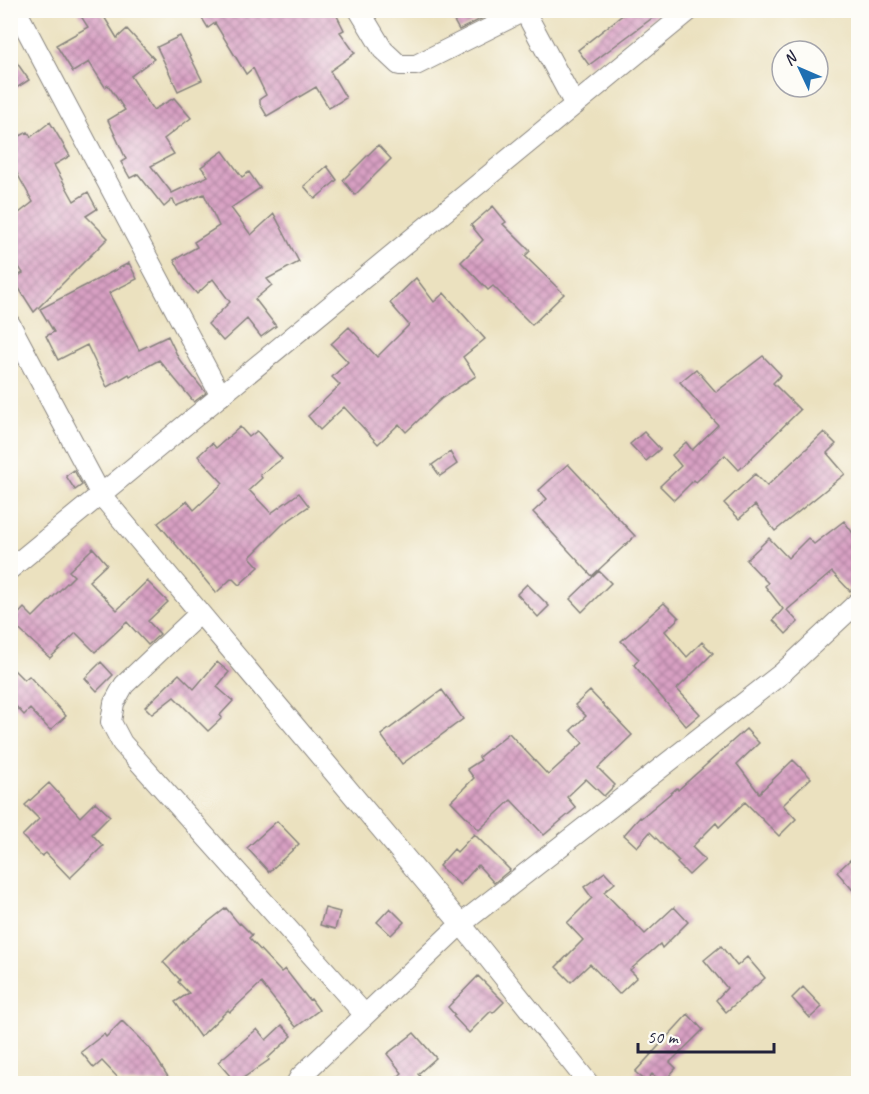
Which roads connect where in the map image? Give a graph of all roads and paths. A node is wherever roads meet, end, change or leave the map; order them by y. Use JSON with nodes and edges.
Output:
{"nodes":[{"id":1,"x":16,"y":10,"type":"edge"},
{"id":2,"x":359,"y":10,"type":"edge"},
{"id":3,"x":690,"y":10,"type":"edge"},
{"id":4,"x":524,"y":11,"type":"edge"},
{"id":5,"x":575,"y":105,"type":"junction"},
{"id":6,"x":10,"y":324,"type":"edge"},
{"id":7,"x":16,"y":346,"type":"edge"},
{"id":8,"x":221,"y":396,"type":"junction"},
{"id":9,"x":101,"y":495,"type":"junction"},
{"id":10,"x":10,"y":569,"type":"edge"},
{"id":11,"x":858,"y":602,"type":"edge"},
{"id":12,"x":200,"y":613,"type":"junction"},
{"id":13,"x":461,"y":924,"type":"junction"},
{"id":14,"x":366,"y":1015,"type":"junction"},
{"id":15,"x":296,"y":1083,"type":"edge"},
{"id":16,"x":588,"y":1083,"type":"edge"}],
"edges":[{"from":1,"to":8,"type":"street"},
{"from":2,"to":4,"type":"street"},
{"from":3,"to":5,"type":"street"},
{"from":4,"to":5,"type":"street"},
{"from":5,"to":8,"type":"street"},
{"from":6,"to":7,"type":"street"},
{"from":7,"to":9,"type":"street"},
{"from":8,"to":9,"type":"street"},
{"from":9,"to":10,"type":"street"},
{"from":9,"to":12,"type":"street"},
{"from":11,"to":13,"type":"street"},
{"from":12,"to":13,"type":"street"},
{"from":12,"to":14,"type":"street"},
{"from":13,"to":14,"type":"street"},
{"from":13,"to":16,"type":"street"},
{"from":14,"to":15,"type":"street"}]}
